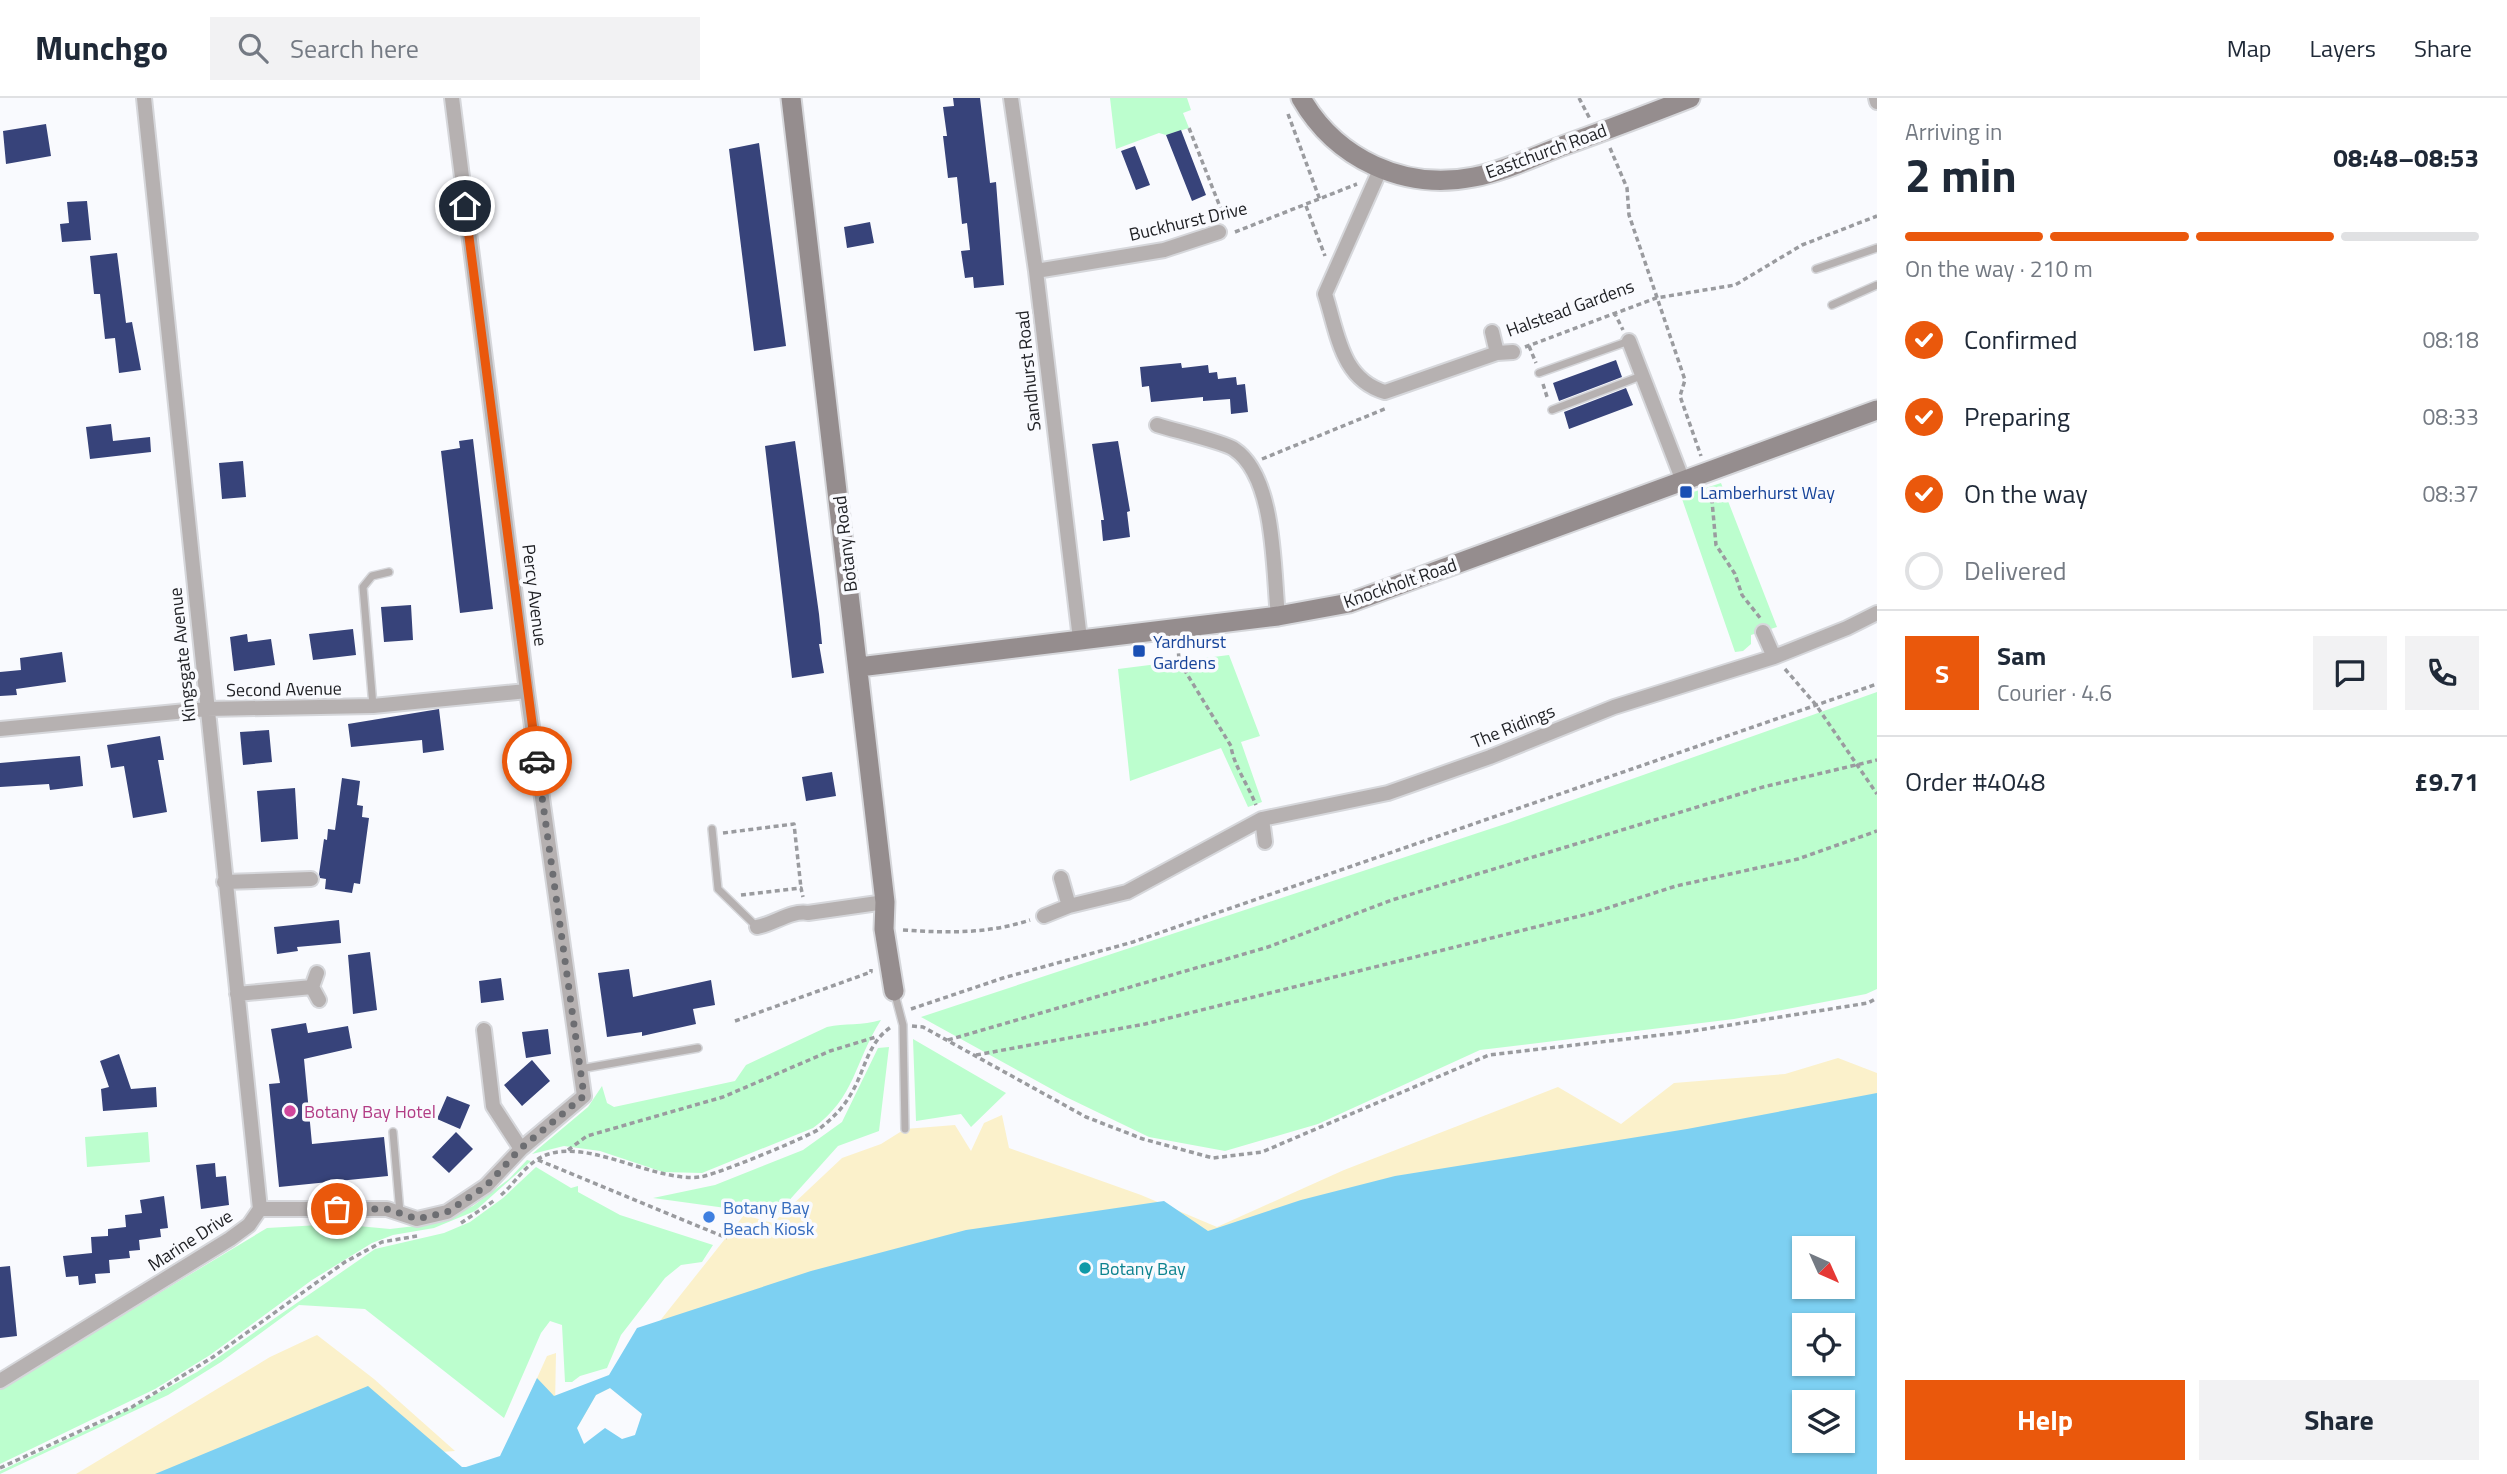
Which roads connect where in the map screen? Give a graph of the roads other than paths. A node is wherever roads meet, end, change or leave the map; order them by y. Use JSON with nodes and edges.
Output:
{"nodes":[{"id":1,"x":144,"y":98,"type":"edge"},
{"id":2,"x":452,"y":98,"type":"edge"},
{"id":3,"x":791,"y":98,"type":"edge"},
{"id":4,"x":1011,"y":98,"type":"edge"},
{"id":5,"x":1690,"y":98,"type":"edge"},
{"id":6,"x":1294,"y":104,"type":"edge"},
{"id":7,"x":1380,"y":170,"type":"junction"},
{"id":8,"x":1224,"y":231,"type":"road end"},
{"id":9,"x":1877,"y":247,"type":"edge"},
{"id":10,"x":1816,"y":269,"type":"dead end"},
{"id":11,"x":1036,"y":271,"type":"junction"},
{"id":12,"x":1877,"y":285,"type":"edge"},
{"id":13,"x":1832,"y":305,"type":"dead end"},
{"id":14,"x":1492,"y":332,"type":"dead end"},
{"id":15,"x":1629,"y":341,"type":"joint"},
{"id":16,"x":1513,"y":352,"type":"road end"},
{"id":17,"x":1497,"y":353,"type":"junction"},
{"id":18,"x":1539,"y":373,"type":"dead end"},
{"id":19,"x":1641,"y":376,"type":"junction"},
{"id":20,"x":1552,"y":410,"type":"dead end"},
{"id":21,"x":1877,"y":410,"type":"edge"},
{"id":22,"x":1157,"y":425,"type":"dead end"},
{"id":23,"x":1683,"y":481,"type":"junction"},
{"id":24,"x":389,"y":572,"type":"dead end"},
{"id":25,"x":1877,"y":612,"type":"edge"},
{"id":26,"x":1278,"y":616,"type":"junction"},
{"id":27,"x":1763,"y":632,"type":"road end"},
{"id":28,"x":1080,"y":639,"type":"junction"},
{"id":29,"x":1774,"y":657,"type":"junction"},
{"id":30,"x":859,"y":667,"type":"junction"},
{"id":31,"x":527,"y":691,"type":"junction"},
{"id":32,"x":373,"y":706,"type":"junction"},
{"id":33,"x":207,"y":709,"type":"junction"},
{"id":34,"x":0,"y":729,"type":"edge"},
{"id":35,"x":1262,"y":819,"type":"junction"},
{"id":36,"x":711,"y":832,"type":"road end"},
{"id":37,"x":1265,"y":842,"type":"dead end"},
{"id":38,"x":1061,"y":878,"type":"dead end"},
{"id":39,"x":311,"y":879,"type":"dead end"},
{"id":40,"x":223,"y":882,"type":"junction"},
{"id":41,"x":885,"y":902,"type":"junction"},
{"id":42,"x":1069,"y":906,"type":"junction"},
{"id":43,"x":1044,"y":916,"type":"road end"},
{"id":44,"x":757,"y":927,"type":"joint"},
{"id":45,"x":894,"y":990,"type":"joint"},
{"id":46,"x":237,"y":994,"type":"junction"},
{"id":47,"x":319,"y":1000,"type":"dead end"},
{"id":48,"x":484,"y":1030,"type":"dead end"},
{"id":49,"x":698,"y":1048,"type":"dead end"},
{"id":50,"x":580,"y":1069,"type":"junction"},
{"id":51,"x":905,"y":1129,"type":"dead end"},
{"id":52,"x":393,"y":1132,"type":"dead end"},
{"id":53,"x":520,"y":1149,"type":"junction"},
{"id":54,"x":260,"y":1209,"type":"junction"},
{"id":55,"x":400,"y":1213,"type":"junction"},
{"id":56,"x":0,"y":1381,"type":"edge"}],
"edges":[{"from":1,"to":33,"type":"street","name":"Kingsgate Avenue"},
{"from":2,"to":31,"type":"street","name":"Percy Avenue"},
{"from":3,"to":30,"type":"street","name":"Botany Road"},
{"from":4,"to":11,"type":"street","name":"Sandhurst Road"},
{"from":5,"to":7,"type":"street","name":"Eastchurch Road"},
{"from":6,"to":7,"type":"street","name":"Eastchurch Road"},
{"from":7,"to":17,"type":"street","name":"Halstead Gardens"},
{"from":8,"to":11,"type":"street","name":"Buckhurst Drive"},
{"from":9,"to":10,"type":"lane"},
{"from":11,"to":28,"type":"street","name":"Sandhurst Road"},
{"from":12,"to":13,"type":"lane"},
{"from":14,"to":17,"type":"street","name":"Halstead Gardens"},
{"from":15,"to":18,"type":"lane"},
{"from":15,"to":19,"type":"street"},
{"from":16,"to":17,"type":"street","name":"Halstead Gardens"},
{"from":19,"to":20,"type":"lane"},
{"from":19,"to":23,"type":"street"},
{"from":21,"to":23,"type":"street","name":"Knockholt Road"},
{"from":22,"to":26,"type":"street"},
{"from":23,"to":26,"type":"street","name":"Knockholt Road"},
{"from":24,"to":32,"type":"lane"},
{"from":25,"to":29,"type":"street","name":"The Ridings"},
{"from":26,"to":28,"type":"street","name":"Knockholt Road"},
{"from":27,"to":29,"type":"street"},
{"from":28,"to":30,"type":"street","name":"Knockholt Road"},
{"from":29,"to":35,"type":"street","name":"The Ridings"},
{"from":30,"to":41,"type":"street","name":"Botany Road"},
{"from":31,"to":32,"type":"street","name":"Second Avenue"},
{"from":31,"to":50,"type":"street","name":"Percy Avenue"},
{"from":32,"to":33,"type":"street","name":"Second Avenue"},
{"from":33,"to":34,"type":"street","name":"Second Avenue"},
{"from":33,"to":40,"type":"street","name":"Kingsgate Avenue"},
{"from":35,"to":37,"type":"street"},
{"from":35,"to":42,"type":"street","name":"The Ridings"},
{"from":36,"to":44,"type":"lane"},
{"from":38,"to":42,"type":"street"},
{"from":39,"to":40,"type":"street"},
{"from":40,"to":46,"type":"street","name":"Kingsgate Avenue"},
{"from":41,"to":44,"type":"street"},
{"from":41,"to":45,"type":"street","name":"Botany Road"},
{"from":42,"to":43,"type":"street","name":"The Ridings"},
{"from":45,"to":51,"type":"lane"},
{"from":46,"to":47,"type":"street"},
{"from":46,"to":54,"type":"street","name":"Kingsgate Avenue"},
{"from":48,"to":53,"type":"street"},
{"from":49,"to":50,"type":"lane"},
{"from":50,"to":53,"type":"street","name":"Percy Avenue"},
{"from":52,"to":55,"type":"lane"},
{"from":53,"to":55,"type":"street"},
{"from":54,"to":55,"type":"street"},
{"from":54,"to":56,"type":"street","name":"Marine Drive"}]}
